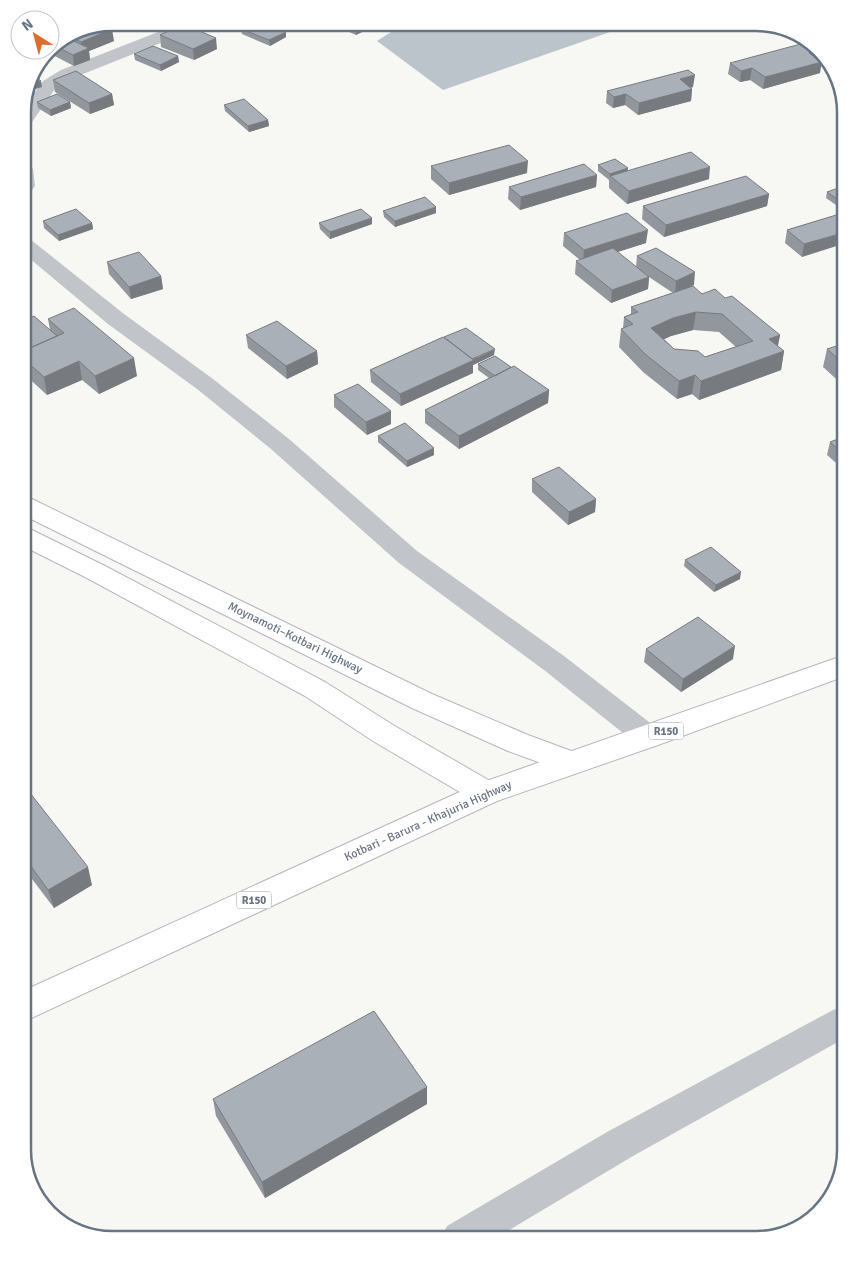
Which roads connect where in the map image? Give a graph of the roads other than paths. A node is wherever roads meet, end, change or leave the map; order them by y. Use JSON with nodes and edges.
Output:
{"nodes":[{"id":1,"x":173,"y":31,"type":"edge"},
{"id":2,"x":31,"y":110,"type":"edge"},
{"id":3,"x":34,"y":266,"type":"edge"},
{"id":4,"x":31,"y":509,"type":"edge"},
{"id":5,"x":31,"y":540,"type":"edge"},
{"id":6,"x":837,"y":668,"type":"edge"},
{"id":7,"x":648,"y":737,"type":"junction"},
{"id":8,"x":571,"y":763,"type":"junction"},
{"id":9,"x":486,"y":793,"type":"junction"},
{"id":10,"x":31,"y":1003,"type":"edge"},
{"id":11,"x":837,"y":1025,"type":"edge"},
{"id":12,"x":473,"y":1231,"type":"edge"}],
"edges":[{"from":1,"to":2,"type":"street"},
{"from":3,"to":7,"type":"street"},
{"from":4,"to":8,"type":"main road","name":"Moynamoti–Kotbari Highway"},
{"from":5,"to":9,"type":"main road"},
{"from":6,"to":7,"type":"main road","name":"Kotbari - Barura - Khajuria Highway","number":"R150"},
{"from":7,"to":8,"type":"main road","name":"Kotbari - Barura - Khajuria Highway","number":"R150"},
{"from":8,"to":9,"type":"main road","name":"Kotbari - Barura - Khajuria Highway","number":"R150"},
{"from":9,"to":10,"type":"main road","name":"Kotbari - Barura - Khajuria Highway","number":"R150"},
{"from":11,"to":12,"type":"street"}]}
